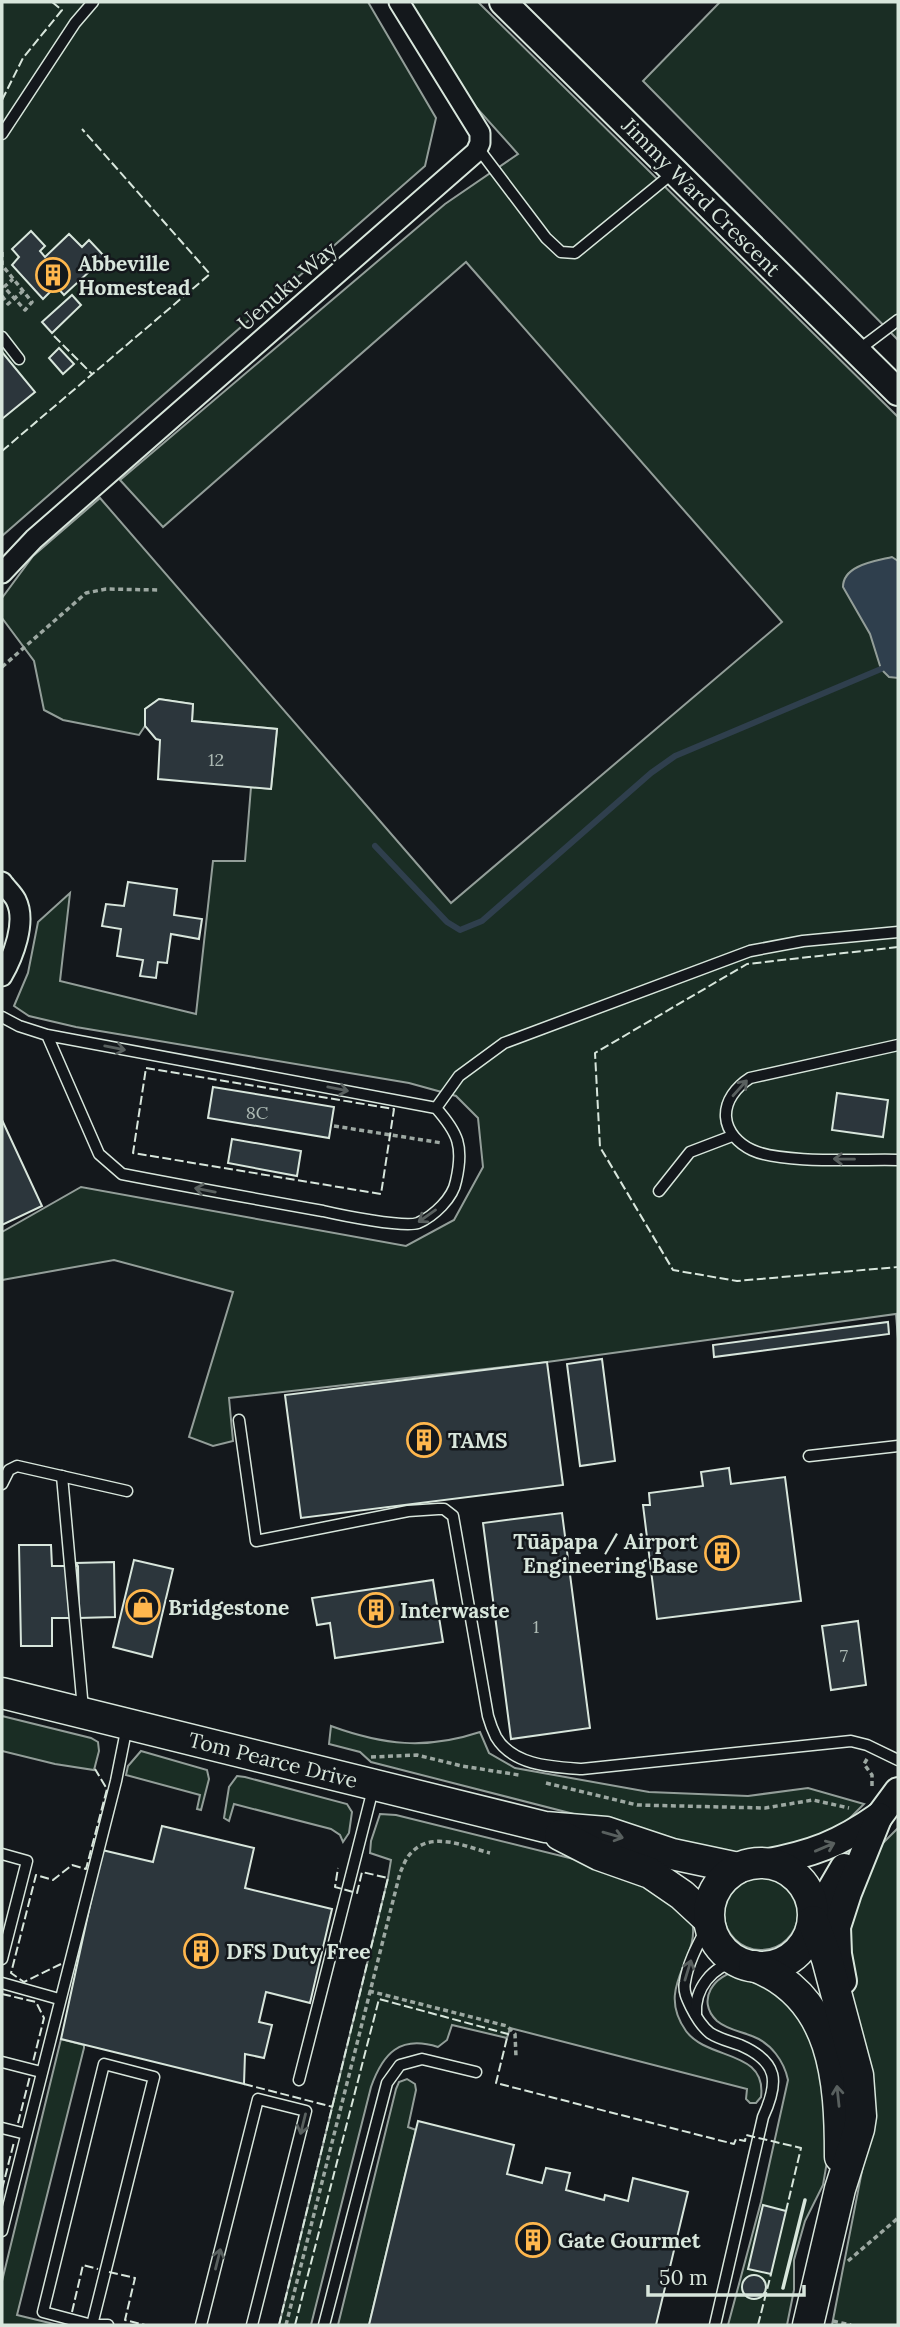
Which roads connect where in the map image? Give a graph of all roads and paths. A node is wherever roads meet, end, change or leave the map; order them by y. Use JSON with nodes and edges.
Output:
{"nodes":[{"id":1,"x":399,"y":2,"type":"edge"},
{"id":2,"x":503,"y":2,"type":"edge"},
{"id":3,"x":91,"y":3,"type":"edge"},
{"id":4,"x":2,"y":134,"type":"edge"},
{"id":5,"x":478,"y":148,"type":"junction"},
{"id":6,"x":674,"y":171,"type":"junction"},
{"id":7,"x":2,"y":252,"type":"edge"},
{"id":8,"x":13,"y":279,"type":"junction"},
{"id":9,"x":23,"y":291,"type":"junction"},
{"id":10,"x":2,"y":296,"type":"edge"},
{"id":11,"x":14,"y":298,"type":"junction"},
{"id":12,"x":898,"y":320,"type":"edge"},
{"id":13,"x":2,"y":337,"type":"edge"},
{"id":14,"x":856,"y":351,"type":"junction"},
{"id":15,"x":19,"y":359,"type":"dead end"},
{"id":16,"x":898,"y":392,"type":"edge"},
{"id":17,"x":2,"y":573,"type":"edge"},
{"id":18,"x":160,"y":590,"type":"dead end"},
{"id":19,"x":2,"y":667,"type":"edge"},
{"id":20,"x":2,"y":882,"type":"edge"},
{"id":21,"x":898,"y":932,"type":"edge"},
{"id":22,"x":2,"y":976,"type":"edge"},
{"id":23,"x":2,"y":1017,"type":"edge"},
{"id":24,"x":47,"y":1035,"type":"junction"},
{"id":25,"x":898,"y":1045,"type":"edge"},
{"id":26,"x":436,"y":1108,"type":"junction"},
{"id":27,"x":334,"y":1126,"type":"dead end"},
{"id":28,"x":732,"y":1136,"type":"junction"},
{"id":29,"x":443,"y":1143,"type":"dead end"},
{"id":30,"x":898,"y":1160,"type":"edge"},
{"id":31,"x":659,"y":1191,"type":"dead end"},
{"id":32,"x":239,"y":1420,"type":"dead end"},
{"id":33,"x":898,"y":1446,"type":"edge"},
{"id":34,"x":809,"y":1456,"type":"dead end"},
{"id":35,"x":62,"y":1476,"type":"junction"},
{"id":36,"x":2,"y":1484,"type":"edge"},
{"id":37,"x":127,"y":1491,"type":"dead end"},
{"id":38,"x":2,"y":1693,"type":"edge"},
{"id":39,"x":83,"y":1713,"type":"junction"},
{"id":40,"x":127,"y":1724,"type":"junction"},
{"id":41,"x":873,"y":1747,"type":"junction"},
{"id":42,"x":898,"y":1760,"type":"edge"},
{"id":43,"x":371,"y":1771,"type":"junction"},
{"id":44,"x":520,"y":1776,"type":"dead end"},
{"id":45,"x":543,"y":1782,"type":"dead end"},
{"id":46,"x":898,"y":1791,"type":"edge"},
{"id":47,"x":869,"y":1805,"type":"junction"},
{"id":48,"x":545,"y":1827,"type":"junction"},
{"id":49,"x":491,"y":1853,"type":"dead end"},
{"id":50,"x":2,"y":1854,"type":"edge"},
{"id":51,"x":751,"y":1866,"type":"junction"},
{"id":52,"x":710,"y":1921,"type":"junction"},
{"id":53,"x":813,"y":1921,"type":"junction"},
{"id":54,"x":2,"y":1959,"type":"edge"},
{"id":55,"x":746,"y":1964,"type":"junction"},
{"id":56,"x":2,"y":1983,"type":"edge"},
{"id":57,"x":369,"y":1991,"type":"junction"},
{"id":58,"x":59,"y":1999,"type":"junction"},
{"id":59,"x":698,"y":2019,"type":"junction"},
{"id":60,"x":516,"y":2057,"type":"dead end"},
{"id":61,"x":2,"y":2062,"type":"edge"},
{"id":62,"x":41,"y":2072,"type":"junction"},
{"id":63,"x":476,"y":2072,"type":"dead end"},
{"id":64,"x":858,"y":2075,"type":"junction"},
{"id":65,"x":299,"y":2080,"type":"dead end"},
{"id":66,"x":2,"y":2128,"type":"edge"},
{"id":67,"x":26,"y":2134,"type":"junction"},
{"id":68,"x":841,"y":2189,"type":"junction"},
{"id":69,"x":898,"y":2218,"type":"edge"},
{"id":70,"x":2,"y":2231,"type":"edge"},
{"id":71,"x":847,"y":2263,"type":"dead end"},
{"id":72,"x":92,"y":2325,"type":"edge"},
{"id":73,"x":108,"y":2325,"type":"edge"},
{"id":74,"x":201,"y":2325,"type":"edge"},
{"id":75,"x":252,"y":2325,"type":"edge"},
{"id":76,"x":286,"y":2325,"type":"edge"},
{"id":77,"x":324,"y":2325,"type":"edge"},
{"id":78,"x":715,"y":2325,"type":"edge"},
{"id":79,"x":808,"y":2325,"type":"edge"}],
"edges":[{"from":1,"to":5,"type":"street"},
{"from":2,"to":6,"type":"street","name":"Jimmy Ward Crescent"},
{"from":3,"to":4,"type":"lane"},
{"from":5,"to":6,"type":"lane"},
{"from":5,"to":17,"type":"street","name":"Uenuku Way"},
{"from":6,"to":14,"type":"street","name":"Jimmy Ward Crescent"},
{"from":7,"to":8,"type":"path"},
{"from":8,"to":9,"type":"path"},
{"from":8,"to":11,"type":"path"},
{"from":9,"to":11,"type":"path"},
{"from":9,"to":11,"type":"path"},
{"from":10,"to":11,"type":"path"},
{"from":12,"to":14,"type":"lane"},
{"from":13,"to":15,"type":"lane"},
{"from":14,"to":16,"type":"street","name":"Jimmy Ward Crescent"},
{"from":18,"to":19,"type":"path"},
{"from":20,"to":22,"type":"street"},
{"from":21,"to":26,"type":"lane"},
{"from":23,"to":24,"type":"lane"},
{"from":24,"to":26,"type":"lane","one_way":true},
{"from":26,"to":24,"type":"lane","one_way":true},
{"from":28,"to":25,"type":"lane","one_way":true},
{"from":27,"to":29,"type":"path"},
{"from":30,"to":28,"type":"lane","one_way":true},
{"from":28,"to":31,"type":"lane"},
{"from":32,"to":41,"type":"lane"},
{"from":33,"to":34,"type":"lane"},
{"from":35,"to":36,"type":"lane"},
{"from":35,"to":37,"type":"lane"},
{"from":35,"to":39,"type":"lane"},
{"from":38,"to":39,"type":"main road","name":"Tom Pearce Drive"},
{"from":39,"to":40,"type":"main road","name":"Tom Pearce Drive"},
{"from":40,"to":43,"type":"main road","name":"Tom Pearce Drive"},
{"from":40,"to":58,"type":"lane"},
{"from":41,"to":42,"type":"lane"},
{"from":41,"to":47,"type":"path"},
{"from":43,"to":44,"type":"path"},
{"from":43,"to":48,"type":"main road","name":"Tom Pearce Drive"},
{"from":43,"to":65,"type":"lane"},
{"from":45,"to":47,"type":"path"},
{"from":46,"to":47,"type":"street"},
{"from":51,"to":47,"type":"street","one_way":true},
{"from":47,"to":53,"type":"street"},
{"from":47,"to":64,"type":"street"},
{"from":48,"to":51,"type":"main road","name":"Tom Pearce Drive","one_way":true},
{"from":48,"to":52,"type":"main road","name":"Tom Pearce Drive"},
{"from":49,"to":57,"type":"path"},
{"from":50,"to":54,"type":"lane"},
{"from":51,"to":52,"type":"main road"},
{"from":51,"to":53,"type":"main road"},
{"from":52,"to":55,"type":"main road"},
{"from":59,"to":52,"type":"lane","one_way":true},
{"from":53,"to":55,"type":"main road"},
{"from":53,"to":64,"type":"main road"},
{"from":55,"to":59,"type":"lane"},
{"from":68,"to":55,"type":"main road","one_way":true},
{"from":56,"to":58,"type":"lane"},
{"from":57,"to":60,"type":"path"},
{"from":57,"to":76,"type":"path"},
{"from":58,"to":62,"type":"lane"},
{"from":59,"to":78,"type":"lane"},
{"from":61,"to":62,"type":"lane"},
{"from":62,"to":67,"type":"lane"},
{"from":63,"to":77,"type":"lane"},
{"from":64,"to":68,"type":"main road"},
{"from":66,"to":67,"type":"lane"},
{"from":67,"to":70,"type":"lane"},
{"from":68,"to":79,"type":"main road"},
{"from":69,"to":71,"type":"path"},
{"from":72,"to":72,"type":"lane"},
{"from":72,"to":73,"type":"lane"},
{"from":74,"to":75,"type":"lane","one_way":true}]}
